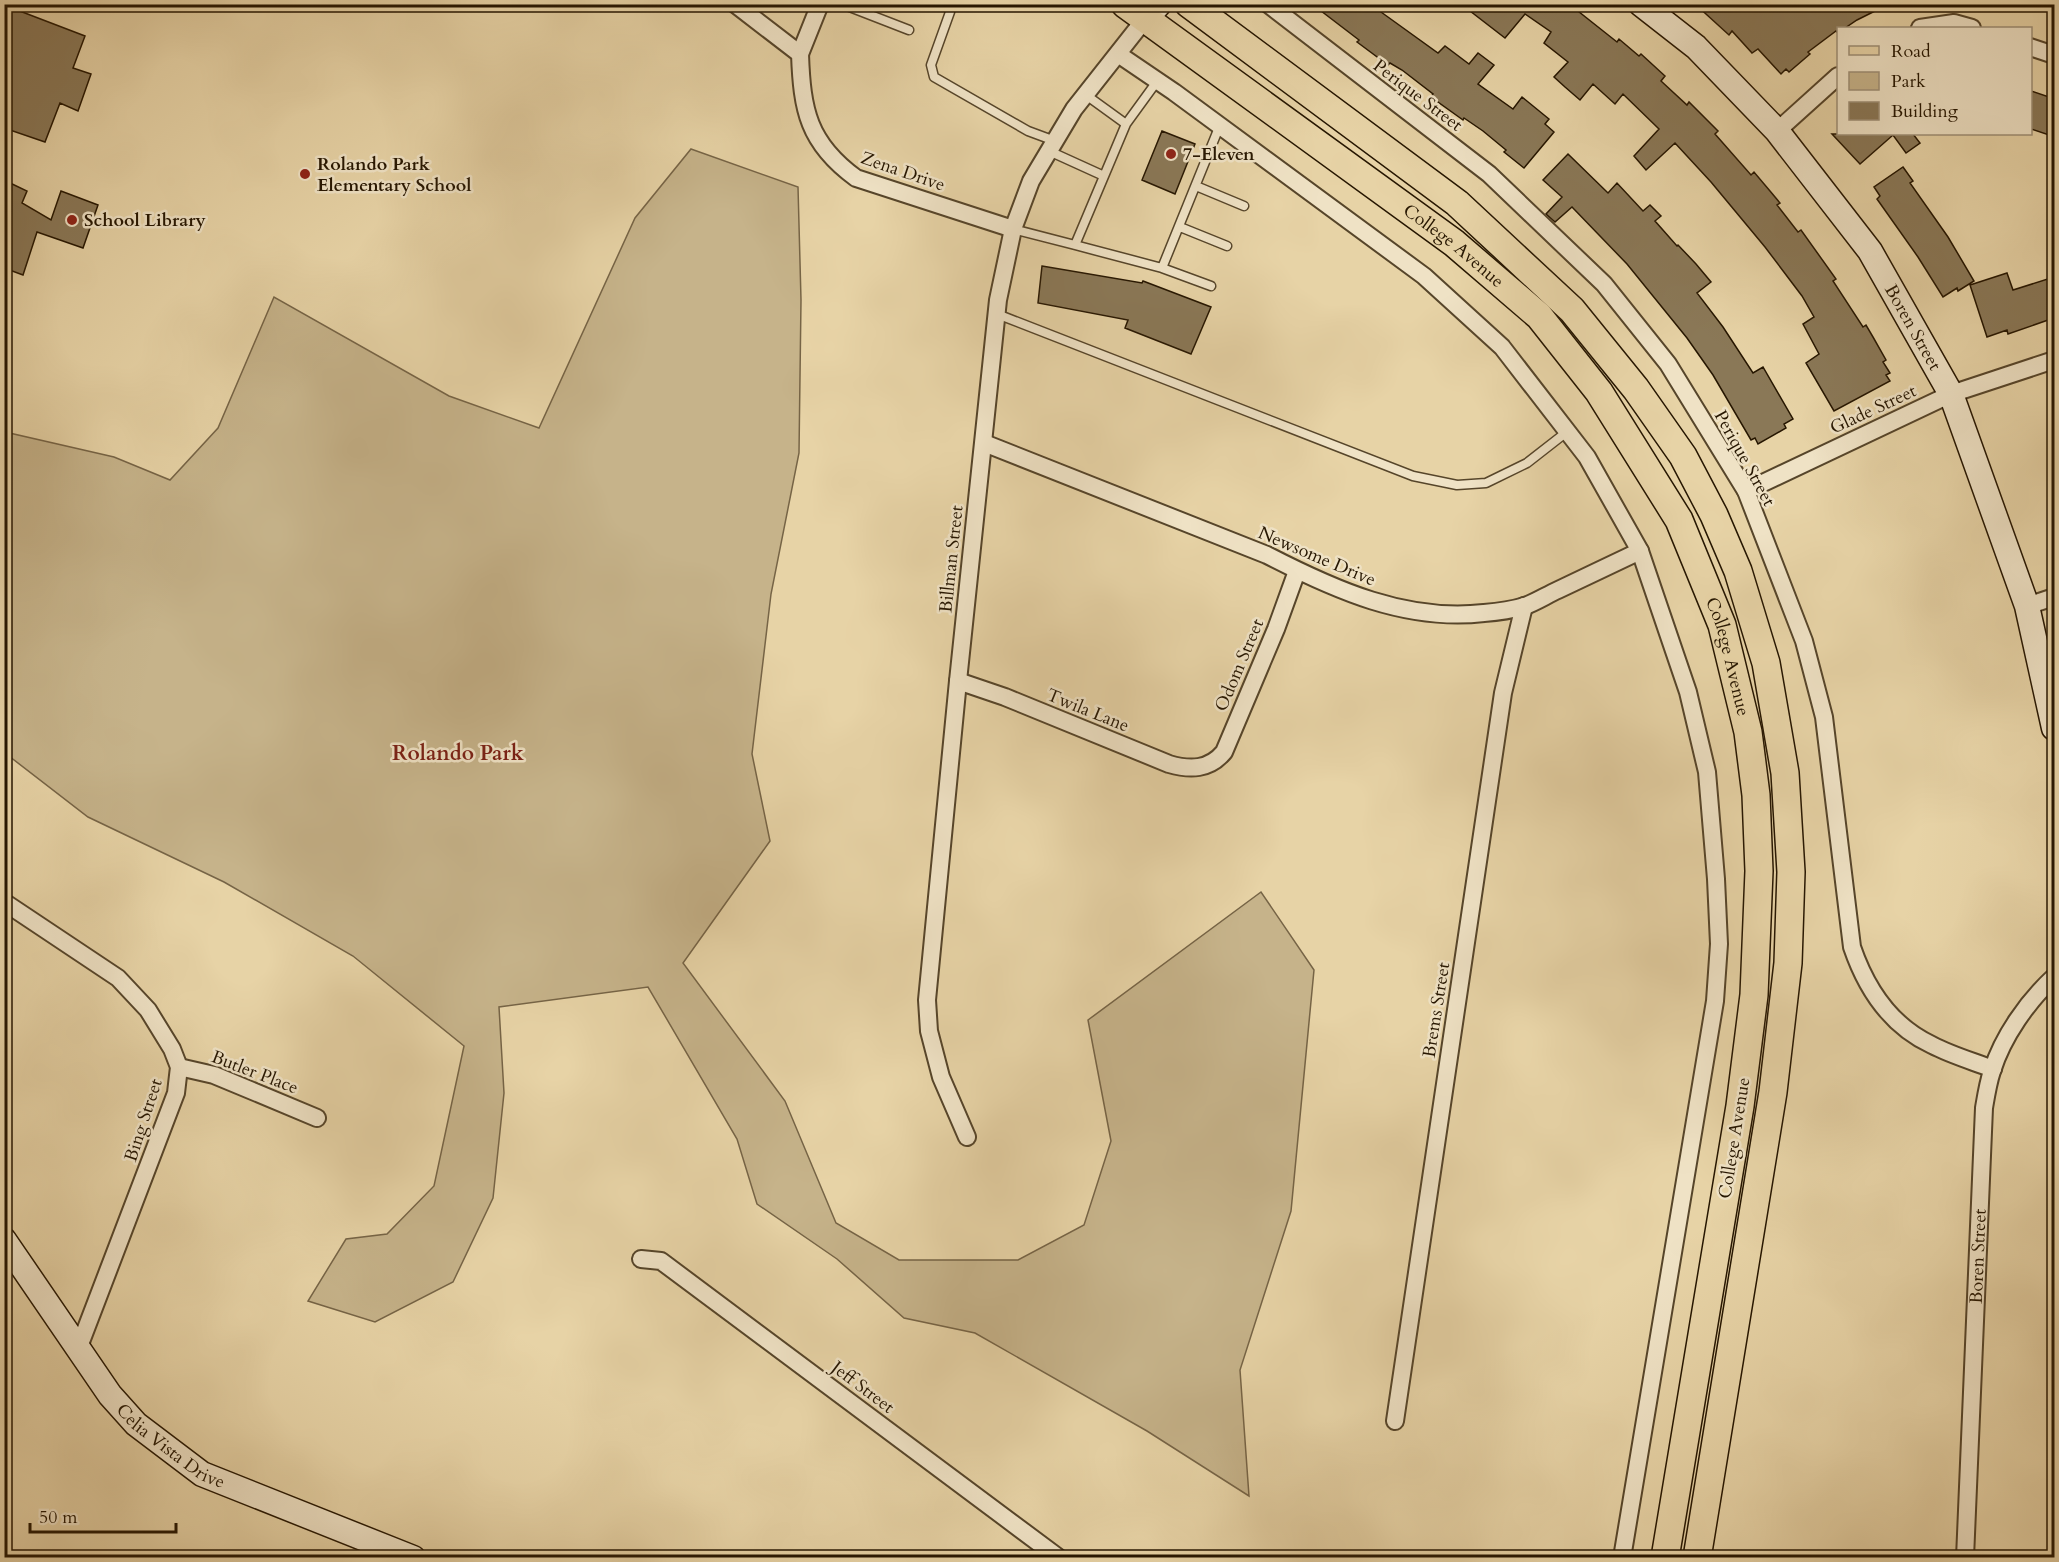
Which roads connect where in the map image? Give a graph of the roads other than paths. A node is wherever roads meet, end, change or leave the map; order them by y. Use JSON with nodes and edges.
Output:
{"nodes":[{"id":1,"x":735,"y":4,"type":"edge"},
{"id":2,"x":820,"y":4,"type":"edge"},
{"id":3,"x":842,"y":4,"type":"edge"},
{"id":4,"x":1189,"y":4,"type":"edge"},
{"id":5,"x":1268,"y":4,"type":"edge"},
{"id":6,"x":1641,"y":4,"type":"edge"},
{"id":7,"x":1143,"y":9,"type":"edge"},
{"id":8,"x":950,"y":12,"type":"dead end"},
{"id":9,"x":1927,"y":27,"type":"edge"},
{"id":10,"x":1968,"y":27,"type":"edge"},
{"id":11,"x":909,"y":30,"type":"dead end"},
{"id":12,"x":2032,"y":47,"type":"edge"},
{"id":13,"x":800,"y":54,"type":"junction"},
{"id":14,"x":1118,"y":54,"type":"junction"},
{"id":15,"x":2055,"y":55,"type":"edge"},
{"id":16,"x":1837,"y":78,"type":"edge"},
{"id":17,"x":1158,"y":81,"type":"junction"},
{"id":18,"x":1086,"y":95,"type":"junction"},
{"id":19,"x":1126,"y":124,"type":"junction"},
{"id":20,"x":1220,"y":125,"type":"junction"},
{"id":21,"x":1777,"y":131,"type":"junction"},
{"id":22,"x":1052,"y":146,"type":"junction"},
{"id":23,"x":1104,"y":176,"type":"junction"},
{"id":24,"x":1196,"y":186,"type":"junction"},
{"id":25,"x":1244,"y":206,"type":"dead end"},
{"id":26,"x":1180,"y":227,"type":"junction"},
{"id":27,"x":1013,"y":229,"type":"junction"},
{"id":28,"x":1075,"y":245,"type":"junction"},
{"id":29,"x":1227,"y":246,"type":"dead end"},
{"id":30,"x":1162,"y":268,"type":"junction"},
{"id":31,"x":1211,"y":285,"type":"dead end"},
{"id":32,"x":997,"y":314,"type":"junction"},
{"id":33,"x":2055,"y":360,"type":"edge"},
{"id":34,"x":1951,"y":394,"type":"junction"},
{"id":35,"x":1568,"y":431,"type":"junction"},
{"id":36,"x":984,"y":444,"type":"junction"},
{"id":37,"x":1746,"y":490,"type":"junction"},
{"id":38,"x":1640,"y":551,"type":"junction"},
{"id":39,"x":1297,"y":571,"type":"junction"},
{"id":40,"x":2055,"y":597,"type":"edge"},
{"id":41,"x":1524,"y":606,"type":"junction"},
{"id":42,"x":2026,"y":606,"type":"junction"},
{"id":43,"x":958,"y":681,"type":"junction"},
{"id":44,"x":2055,"y":728,"type":"edge"},
{"id":45,"x":1206,"y":766,"type":"joint"},
{"id":46,"x":4,"y":902,"type":"edge"},
{"id":47,"x":2055,"y":977,"type":"edge"},
{"id":48,"x":179,"y":1067,"type":"junction"},
{"id":49,"x":1992,"y":1069,"type":"junction"},
{"id":50,"x":317,"y":1118,"type":"dead end"},
{"id":51,"x":967,"y":1137,"type":"dead end"},
{"id":52,"x":4,"y":1240,"type":"edge"},
{"id":53,"x":641,"y":1259,"type":"dead end"},
{"id":54,"x":79,"y":1347,"type":"junction"},
{"id":55,"x":1395,"y":1421,"type":"dead end"},
{"id":56,"x":413,"y":1557,"type":"edge"},
{"id":57,"x":1059,"y":1557,"type":"edge"},
{"id":58,"x":1622,"y":1557,"type":"edge"},
{"id":59,"x":1665,"y":1557,"type":"edge"},
{"id":60,"x":1697,"y":1557,"type":"edge"},
{"id":61,"x":1965,"y":1557,"type":"edge"}],
"edges":[{"from":1,"to":13,"type":"street"},
{"from":2,"to":13,"type":"street"},
{"from":3,"to":11,"type":"lane"},
{"from":4,"to":60,"type":"main road","name":"College Avenue"},
{"from":5,"to":37,"type":"street","name":"Perique Street"},
{"from":6,"to":21,"type":"street","name":"Boren Street"},
{"from":7,"to":14,"type":"street","name":"Billman Street"},
{"from":7,"to":59,"type":"main road","name":"College Avenue"},
{"from":8,"to":22,"type":"lane"},
{"from":9,"to":10,"type":"street"},
{"from":12,"to":15,"type":"street"},
{"from":13,"to":27,"type":"street","name":"Zena Drive"},
{"from":14,"to":17,"type":"street"},
{"from":14,"to":18,"type":"street","name":"Billman Street"},
{"from":16,"to":21,"type":"street"},
{"from":17,"to":19,"type":"lane"},
{"from":17,"to":20,"type":"street"},
{"from":18,"to":19,"type":"lane"},
{"from":18,"to":22,"type":"street","name":"Billman Street"},
{"from":19,"to":23,"type":"lane"},
{"from":20,"to":24,"type":"lane"},
{"from":20,"to":35,"type":"street"},
{"from":21,"to":34,"type":"street","name":"Boren Street"},
{"from":22,"to":23,"type":"lane"},
{"from":22,"to":27,"type":"street","name":"Billman Street"},
{"from":23,"to":28,"type":"lane"},
{"from":24,"to":25,"type":"lane"},
{"from":24,"to":26,"type":"lane"},
{"from":26,"to":29,"type":"lane"},
{"from":26,"to":30,"type":"lane"},
{"from":27,"to":28,"type":"lane"},
{"from":27,"to":32,"type":"street","name":"Billman Street"},
{"from":28,"to":30,"type":"lane"},
{"from":30,"to":31,"type":"lane"},
{"from":32,"to":35,"type":"lane"},
{"from":32,"to":36,"type":"street","name":"Billman Street"},
{"from":33,"to":34,"type":"street","name":"Glade Street"},
{"from":34,"to":37,"type":"street","name":"Glade Street"},
{"from":34,"to":42,"type":"street","name":"Boren Street"},
{"from":35,"to":38,"type":"street"},
{"from":36,"to":39,"type":"street","name":"Newsome Drive"},
{"from":36,"to":43,"type":"street","name":"Billman Street"},
{"from":37,"to":49,"type":"street","name":"Perique Street"},
{"from":38,"to":41,"type":"street","name":"Newsome Drive"},
{"from":38,"to":58,"type":"street"},
{"from":39,"to":41,"type":"street","name":"Newsome Drive"},
{"from":39,"to":45,"type":"street","name":"Odom Street"},
{"from":40,"to":42,"type":"street"},
{"from":41,"to":55,"type":"street","name":"Brems Street"},
{"from":42,"to":44,"type":"street","name":"Boren Street"},
{"from":43,"to":45,"type":"street","name":"Twila Lane"},
{"from":43,"to":51,"type":"street","name":"Billman Street"},
{"from":46,"to":48,"type":"street","name":"Bing Street"},
{"from":47,"to":49,"type":"street","name":"Boren Street"},
{"from":48,"to":50,"type":"street","name":"Butler Place"},
{"from":48,"to":54,"type":"street","name":"Bing Street"},
{"from":49,"to":61,"type":"street","name":"Boren Street"},
{"from":52,"to":54,"type":"street","name":"Celia Vista Drive"},
{"from":53,"to":57,"type":"street","name":"Jeff Street"},
{"from":54,"to":56,"type":"street","name":"Celia Vista Drive"}]}
